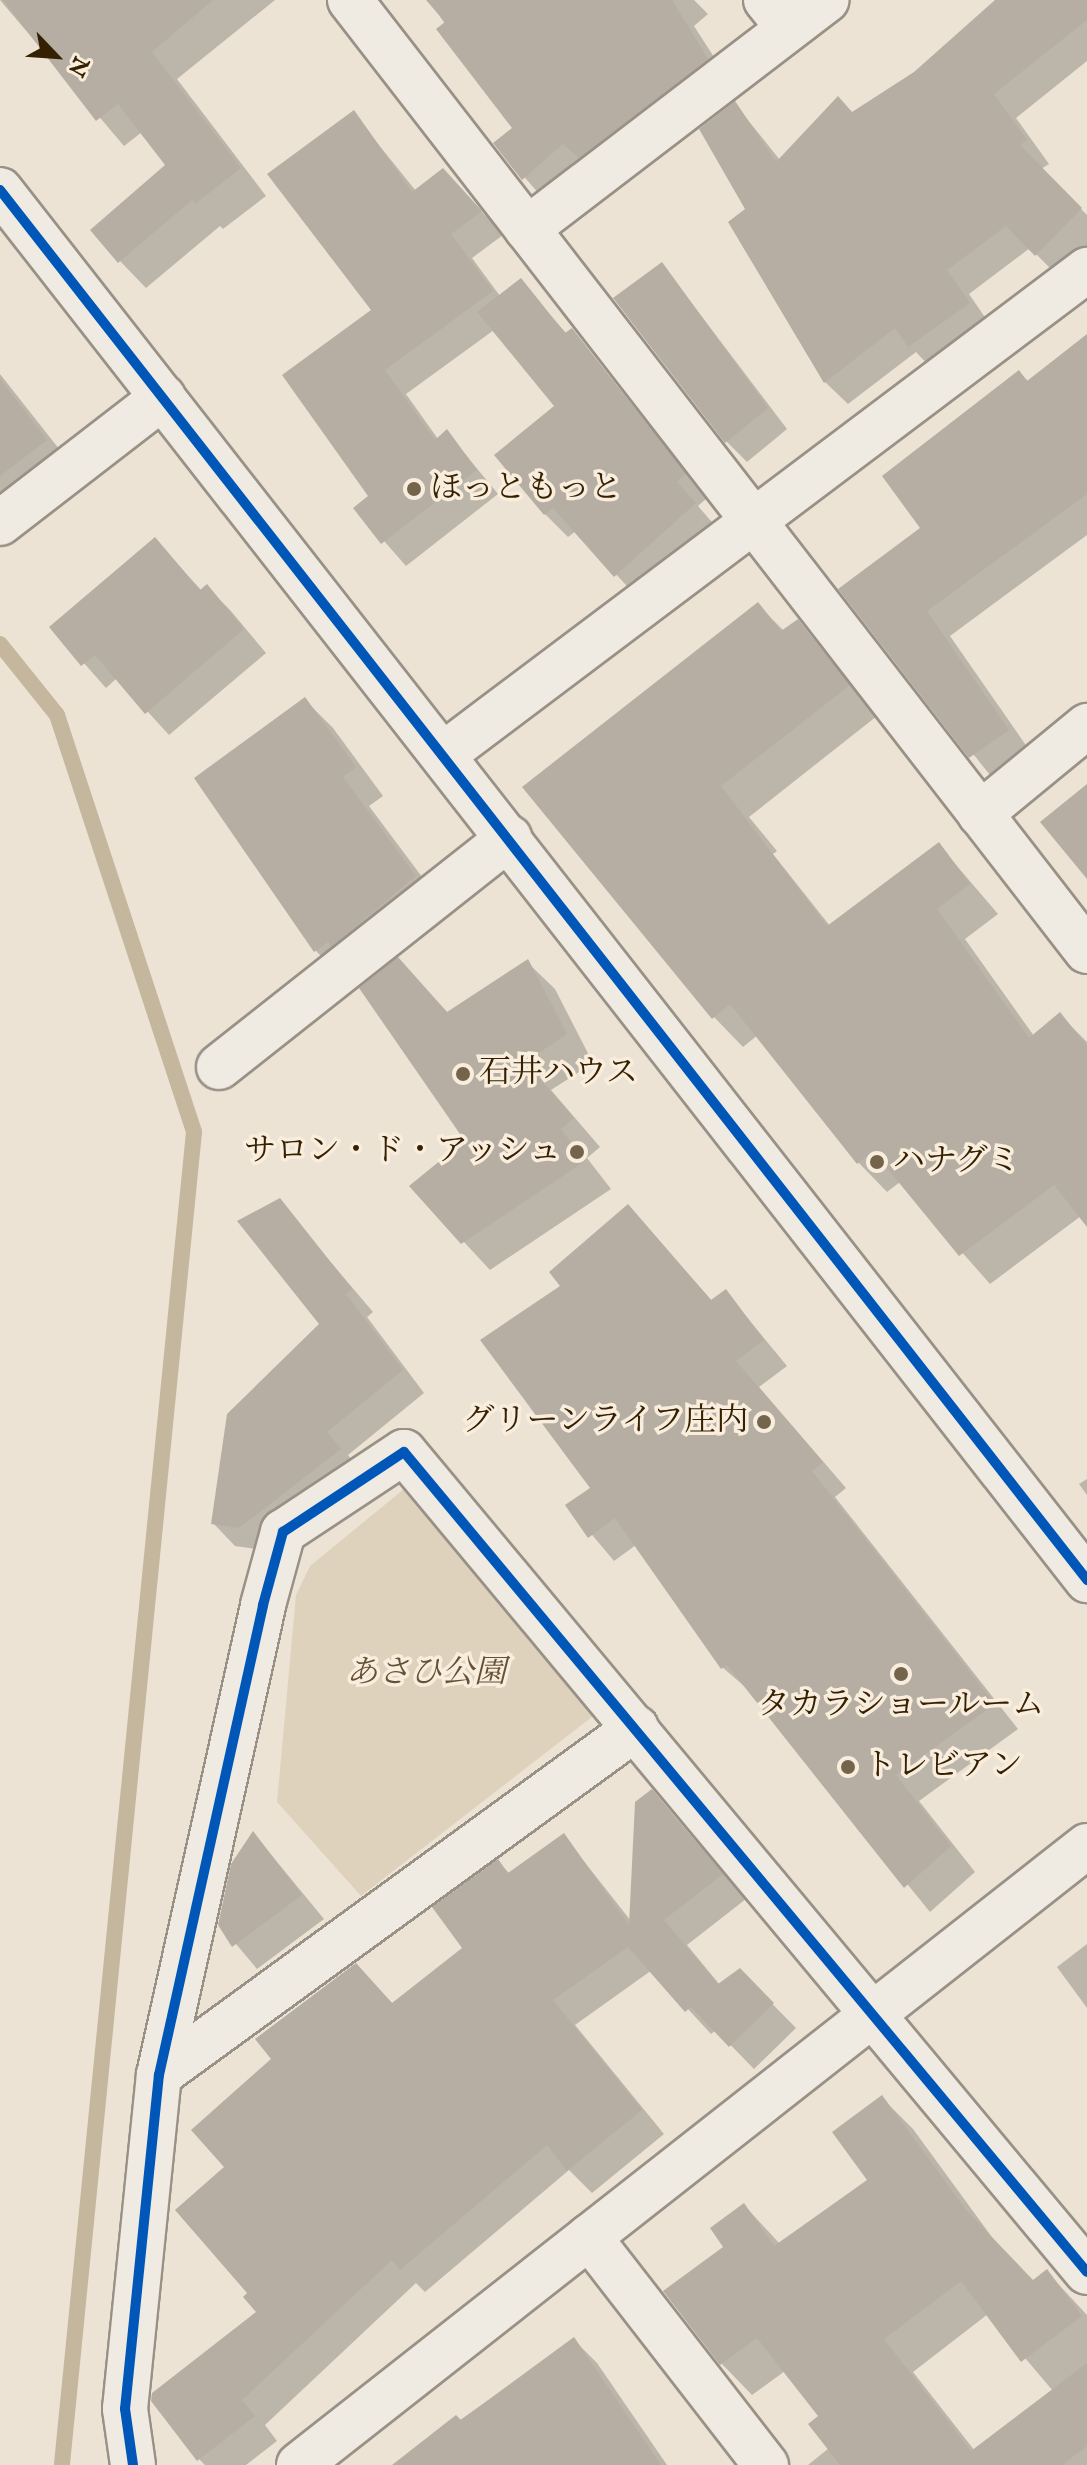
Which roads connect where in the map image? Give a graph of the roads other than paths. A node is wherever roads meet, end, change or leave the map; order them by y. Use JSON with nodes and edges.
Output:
{"nodes":[{"id":1,"x":350,"y":0,"type":"edge"},
{"id":2,"x":826,"y":0,"type":"edge"},
{"id":3,"x":778,"y":14,"type":"edge"},
{"id":4,"x":0,"y":190,"type":"edge"},
{"id":5,"x":527,"y":229,"type":"junction"},
{"id":6,"x":1087,"y":270,"type":"edge"},
{"id":7,"x":163,"y":397,"type":"junction"},
{"id":8,"x":754,"y":521,"type":"junction"},
{"id":9,"x":0,"y":523,"type":"edge"},
{"id":10,"x":1087,"y":726,"type":"edge"},
{"id":11,"x":444,"y":754,"type":"junction"},
{"id":12,"x":980,"y":814,"type":"junction"},
{"id":13,"x":509,"y":838,"type":"junction"},
{"id":14,"x":1087,"y":951,"type":"edge"},
{"id":15,"x":219,"y":1067,"type":"dead end"},
{"id":16,"x":1087,"y":1580,"type":"edge"},
{"id":17,"x":636,"y":1728,"type":"junction"},
{"id":18,"x":1087,"y":1846,"type":"edge"},
{"id":19,"x":873,"y":2014,"type":"junction"},
{"id":20,"x":159,"y":2075,"type":"junction"},
{"id":21,"x":589,"y":2237,"type":"junction"},
{"id":22,"x":1087,"y":2272,"type":"edge"},
{"id":23,"x":133,"y":2465,"type":"edge"},
{"id":24,"x":299,"y":2465,"type":"edge"},
{"id":25,"x":766,"y":2465,"type":"edge"}],
"edges":[{"from":1,"to":5,"type":"street"},
{"from":2,"to":3,"type":"street"},
{"from":3,"to":5,"type":"street"},
{"from":4,"to":7,"type":"street"},
{"from":5,"to":8,"type":"street"},
{"from":6,"to":8,"type":"street"},
{"from":7,"to":9,"type":"street"},
{"from":7,"to":11,"type":"street"},
{"from":8,"to":11,"type":"street"},
{"from":8,"to":12,"type":"street"},
{"from":10,"to":12,"type":"street"},
{"from":11,"to":13,"type":"street"},
{"from":12,"to":14,"type":"street"},
{"from":13,"to":15,"type":"street"},
{"from":13,"to":16,"type":"street"},
{"from":17,"to":19,"type":"street"},
{"from":17,"to":20,"type":"street"},
{"from":17,"to":20,"type":"street"},
{"from":18,"to":19,"type":"street"},
{"from":19,"to":21,"type":"street"},
{"from":19,"to":22,"type":"street"},
{"from":20,"to":23,"type":"street"},
{"from":21,"to":24,"type":"street"},
{"from":21,"to":25,"type":"street"}]}
